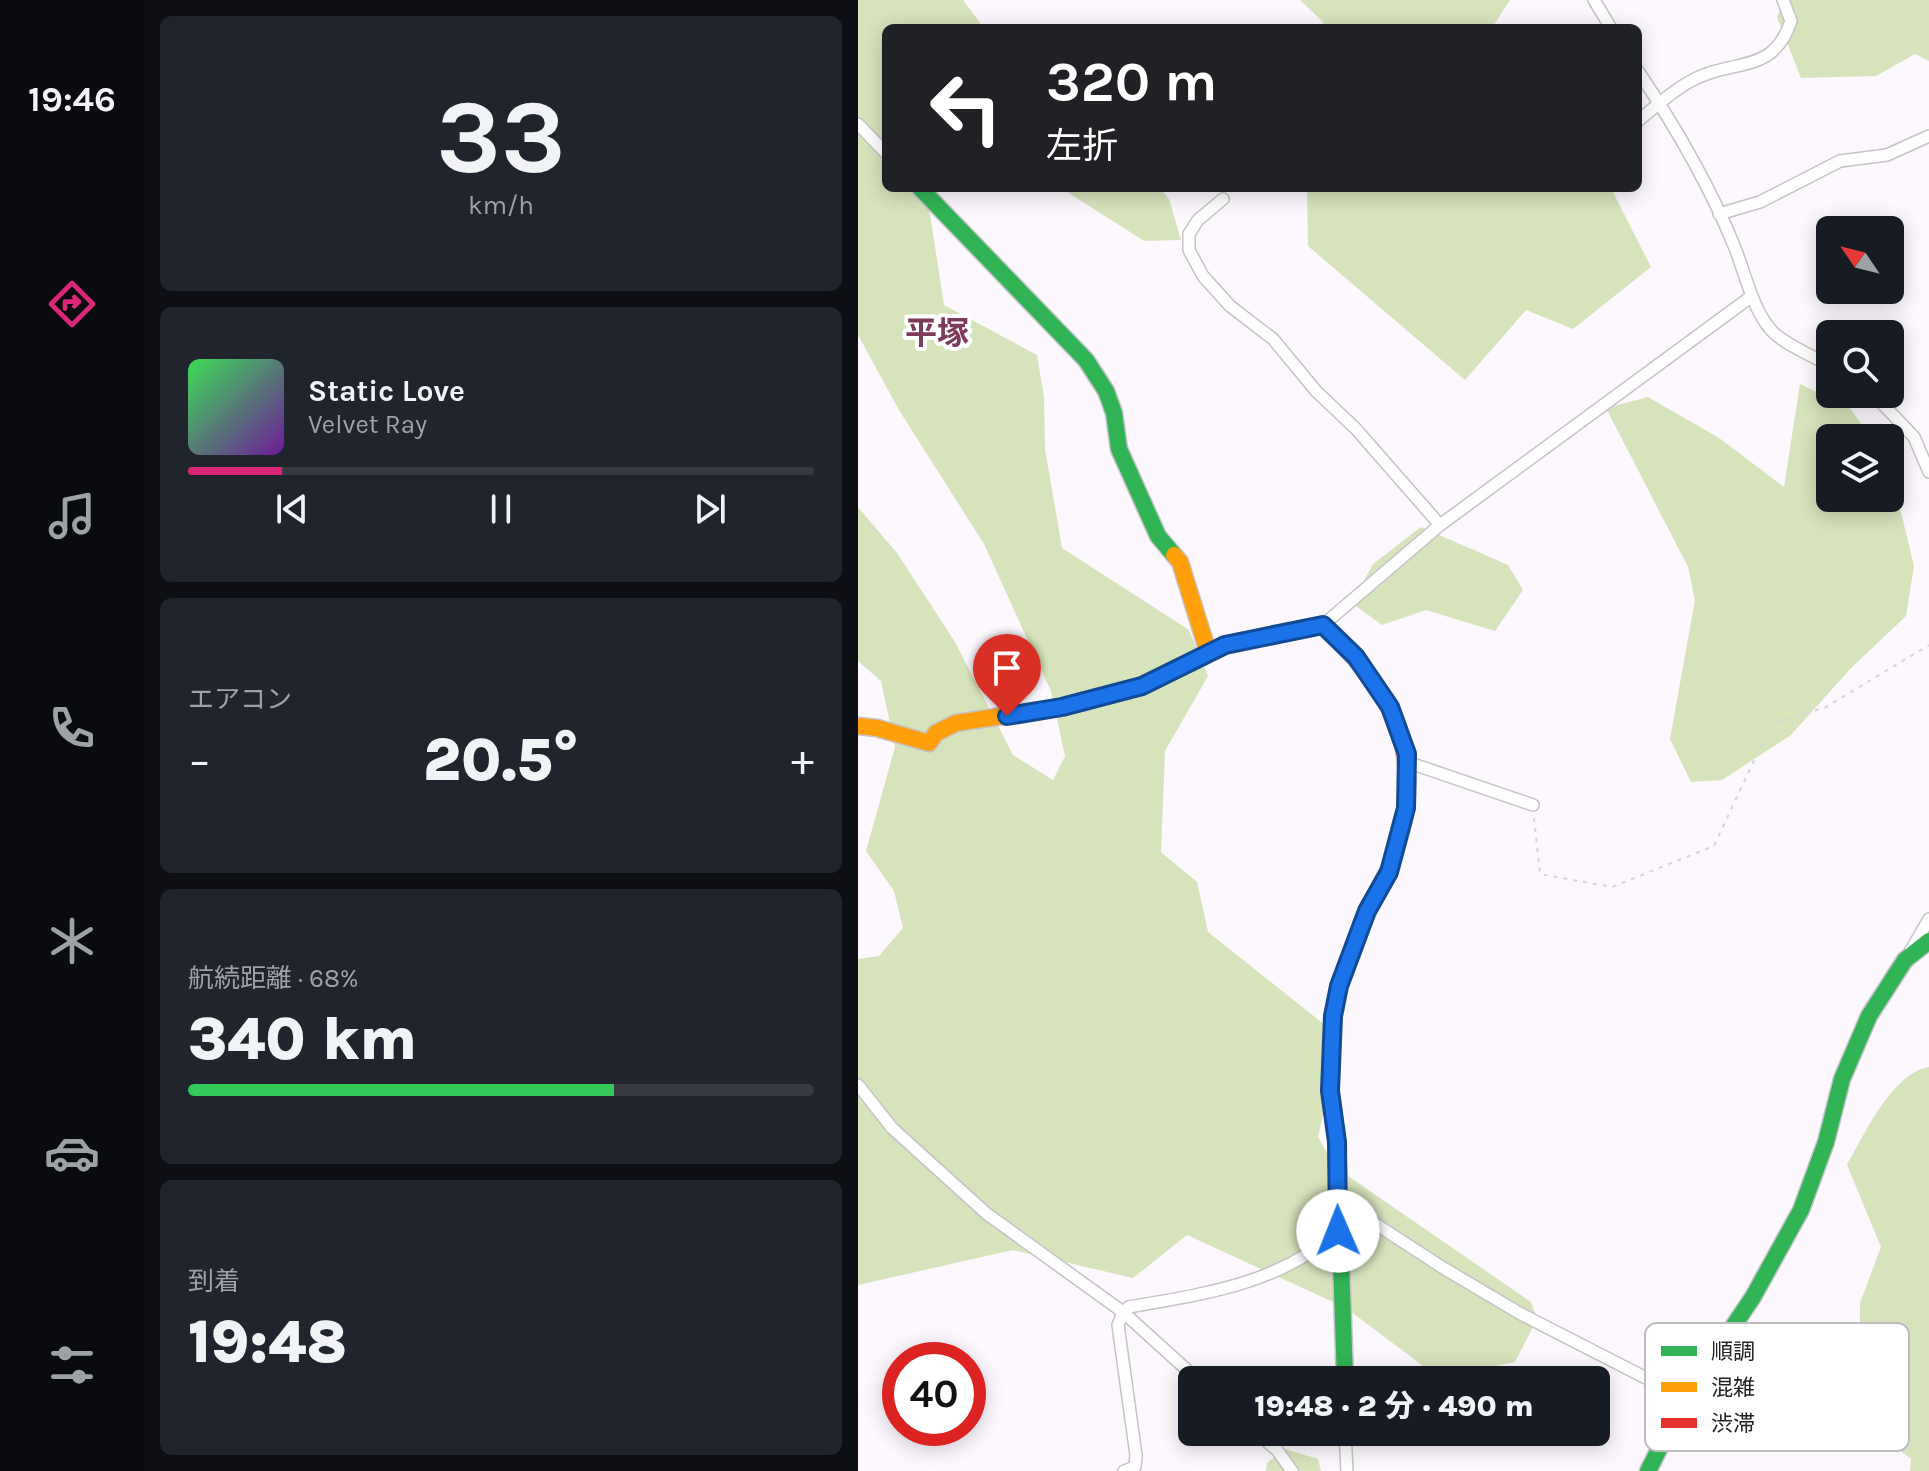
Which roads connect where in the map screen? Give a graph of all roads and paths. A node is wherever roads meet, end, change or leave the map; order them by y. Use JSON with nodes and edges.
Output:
{"nodes":[{"id":1,"x":1594,"y":0,"type":"edge"},
{"id":2,"x":1783,"y":0,"type":"edge"},
{"id":3,"x":1609,"y":24,"type":"edge"},
{"id":4,"x":1642,"y":77,"type":"edge"},
{"id":5,"x":1660,"y":103,"type":"junction"},
{"id":6,"x":1642,"y":118,"type":"edge"},
{"id":7,"x":858,"y":124,"type":"edge"},
{"id":8,"x":1929,"y":136,"type":"edge"},
{"id":9,"x":882,"y":149,"type":"edge"},
{"id":10,"x":924,"y":192,"type":"edge"},
{"id":11,"x":1223,"y":199,"type":"dead end"},
{"id":12,"x":1719,"y":214,"type":"junction"},
{"id":13,"x":1752,"y":296,"type":"junction"},
{"id":14,"x":1816,"y":358,"type":"edge"},
{"id":15,"x":1886,"y":408,"type":"edge"},
{"id":16,"x":1929,"y":472,"type":"edge"},
{"id":17,"x":1440,"y":525,"type":"junction"},
{"id":18,"x":1323,"y":625,"type":"junction"},
{"id":19,"x":1929,"y":645,"type":"edge"},
{"id":20,"x":1208,"y":652,"type":"junction"},
{"id":21,"x":858,"y":726,"type":"edge"},
{"id":22,"x":1407,"y":762,"type":"junction"},
{"id":23,"x":1533,"y":805,"type":"joint"},
{"id":24,"x":1929,"y":919,"type":"edge"},
{"id":25,"x":1929,"y":941,"type":"edge"},
{"id":26,"x":1905,"y":960,"type":"junction"},
{"id":27,"x":858,"y":1085,"type":"edge"},
{"id":28,"x":1337,"y":1199,"type":"junction"},
{"id":29,"x":1338,"y":1231,"type":"junction"},
{"id":30,"x":1123,"y":1312,"type":"junction"},
{"id":31,"x":1735,"y":1323,"type":"edge"},
{"id":32,"x":1183,"y":1366,"type":"edge"},
{"id":33,"x":1344,"y":1366,"type":"edge"},
{"id":34,"x":1645,"y":1378,"type":"edge"},
{"id":35,"x":1272,"y":1446,"type":"edge"},
{"id":36,"x":1346,"y":1446,"type":"edge"},
{"id":37,"x":1658,"y":1451,"type":"edge"},
{"id":38,"x":1124,"y":1471,"type":"edge"},
{"id":39,"x":1292,"y":1471,"type":"edge"},
{"id":40,"x":1347,"y":1471,"type":"edge"},
{"id":41,"x":1648,"y":1471,"type":"edge"}],
"edges":[{"from":1,"to":3,"type":"street"},
{"from":2,"to":5,"type":"street"},
{"from":4,"to":5,"type":"street"},
{"from":5,"to":6,"type":"street"},
{"from":5,"to":12,"type":"street"},
{"from":7,"to":9,"type":"street"},
{"from":8,"to":12,"type":"street"},
{"from":10,"to":20,"type":"street"},
{"from":11,"to":17,"type":"street"},
{"from":12,"to":13,"type":"street"},
{"from":13,"to":14,"type":"street"},
{"from":13,"to":17,"type":"street"},
{"from":15,"to":16,"type":"street"},
{"from":17,"to":18,"type":"street"},
{"from":18,"to":20,"type":"street"},
{"from":18,"to":22,"type":"street"},
{"from":19,"to":23,"type":"path"},
{"from":20,"to":21,"type":"street"},
{"from":22,"to":23,"type":"street"},
{"from":22,"to":28,"type":"street"},
{"from":24,"to":26,"type":"street"},
{"from":25,"to":26,"type":"street"},
{"from":26,"to":31,"type":"street"},
{"from":27,"to":30,"type":"street"},
{"from":28,"to":29,"type":"street"},
{"from":28,"to":34,"type":"street"},
{"from":29,"to":30,"type":"street"},
{"from":29,"to":33,"type":"street"},
{"from":30,"to":32,"type":"street"},
{"from":30,"to":38,"type":"street"},
{"from":35,"to":39,"type":"street"},
{"from":36,"to":40,"type":"street"},
{"from":37,"to":41,"type":"street"}]}
